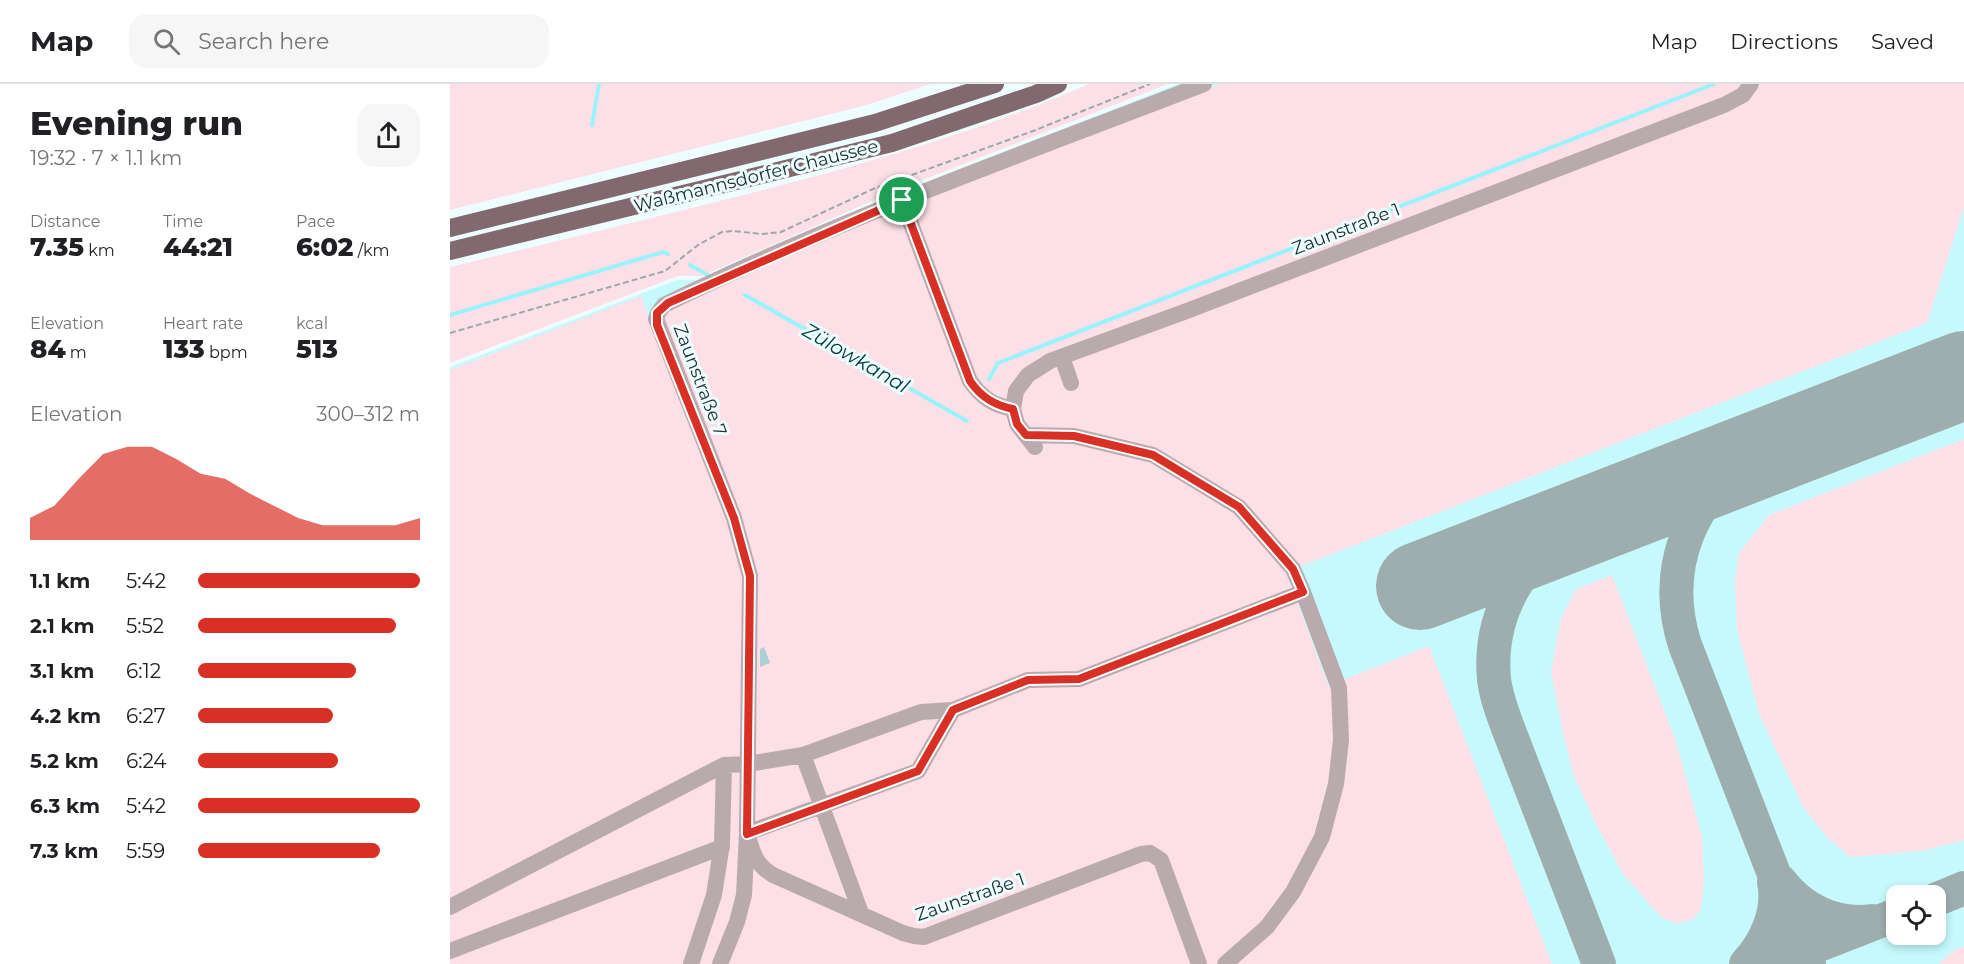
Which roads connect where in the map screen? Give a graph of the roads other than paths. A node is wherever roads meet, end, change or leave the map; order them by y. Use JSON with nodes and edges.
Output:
{"nodes":[{"id":1,"x":995,"y":84,"type":"edge"},
{"id":2,"x":1058,"y":84,"type":"edge"},
{"id":3,"x":1204,"y":84,"type":"edge"},
{"id":4,"x":1751,"y":84,"type":"edge"},
{"id":5,"x":902,"y":200,"type":"junction"},
{"id":6,"x":450,"y":228,"type":"edge"},
{"id":7,"x":450,"y":251,"type":"edge"},
{"id":8,"x":1062,"y":357,"type":"junction"},
{"id":9,"x":1071,"y":383,"type":"dead end"},
{"id":10,"x":1013,"y":409,"type":"junction"},
{"id":11,"x":1303,"y":592,"type":"junction"},
{"id":12,"x":953,"y":710,"type":"junction"},
{"id":13,"x":747,"y":724,"type":"joint"},
{"id":14,"x":802,"y":755,"type":"junction"},
{"id":15,"x":748,"y":764,"type":"junction"},
{"id":16,"x":724,"y":765,"type":"junction"},
{"id":17,"x":821,"y":806,"type":"junction"},
{"id":18,"x":747,"y":834,"type":"junction"},
{"id":19,"x":722,"y":847,"type":"junction"},
{"id":20,"x":450,"y":908,"type":"edge"},
{"id":21,"x":861,"y":913,"type":"junction"},
{"id":22,"x":450,"y":951,"type":"edge"},
{"id":23,"x":691,"y":964,"type":"edge"},
{"id":24,"x":720,"y":964,"type":"edge"},
{"id":25,"x":1199,"y":964,"type":"edge"},
{"id":26,"x":1225,"y":964,"type":"edge"}],
"edges":[{"from":1,"to":6,"type":"main road","name":"Waßmannsdorfer Chaussee"},
{"from":2,"to":7,"type":"main road","name":"Waßmannsdorfer Chaussee"},
{"from":3,"to":5,"type":"lane","name":"Zaunstraße 7"},
{"from":4,"to":8,"type":"lane","name":"Zaunstraße 1"},
{"from":5,"to":10,"type":"lane"},
{"from":5,"to":13,"type":"lane","name":"Zaunstraße 7"},
{"from":8,"to":9,"type":"lane"},
{"from":8,"to":10,"type":"lane","name":"Zaunstraße 1"},
{"from":10,"to":11,"type":"lane"},
{"from":11,"to":12,"type":"lane"},
{"from":11,"to":26,"type":"lane"},
{"from":12,"to":14,"type":"lane"},
{"from":12,"to":17,"type":"lane"},
{"from":13,"to":15,"type":"lane","name":"Zaunstraße 1"},
{"from":14,"to":15,"type":"lane"},
{"from":14,"to":17,"type":"lane"},
{"from":15,"to":16,"type":"lane"},
{"from":15,"to":18,"type":"lane","name":"Zaunstraße 1"},
{"from":16,"to":19,"type":"lane"},
{"from":16,"to":20,"type":"lane"},
{"from":17,"to":18,"type":"lane"},
{"from":17,"to":21,"type":"lane"},
{"from":18,"to":21,"type":"lane","name":"Zaunstraße 1"},
{"from":18,"to":24,"type":"lane"},
{"from":19,"to":22,"type":"lane"},
{"from":19,"to":23,"type":"lane"},
{"from":21,"to":25,"type":"lane","name":"Zaunstraße 1"}]}
